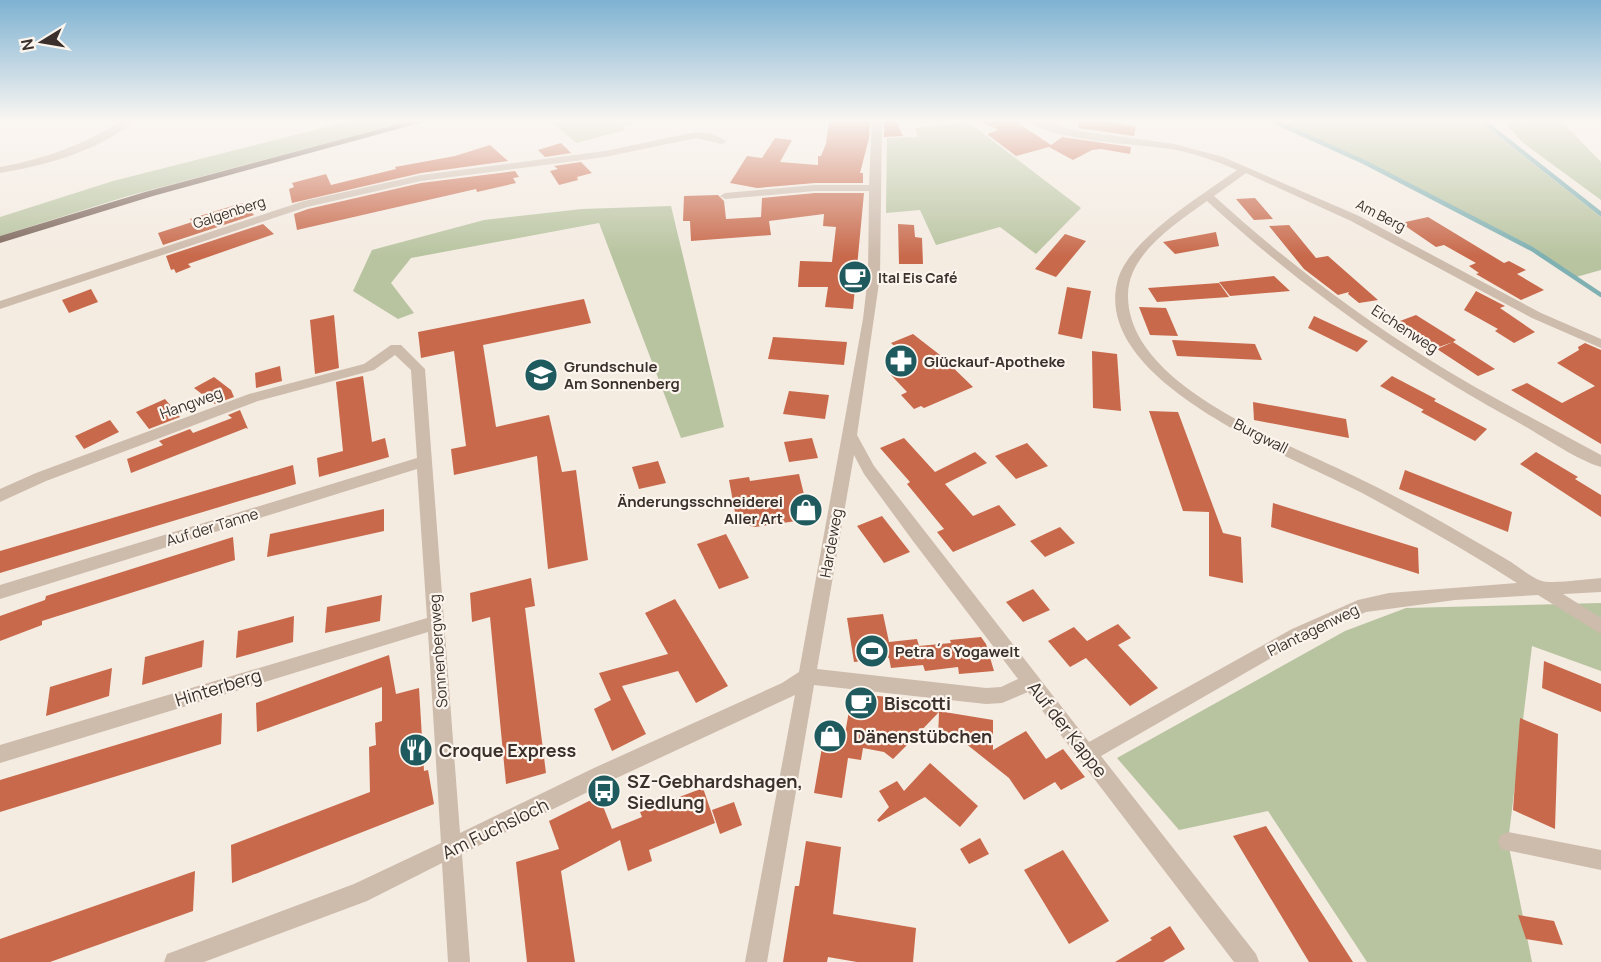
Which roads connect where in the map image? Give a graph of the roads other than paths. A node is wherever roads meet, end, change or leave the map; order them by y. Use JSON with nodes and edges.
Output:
{"nodes":[{"id":1,"x":18,"y":166,"type":"edge"},
{"id":2,"x":254,"y":166,"type":"edge"},
{"id":3,"x":509,"y":166,"type":"edge"},
{"id":4,"x":875,"y":166,"type":"edge"},
{"id":5,"x":1237,"y":166,"type":"edge"},
{"id":6,"x":1245,"y":169,"type":"junction"},
{"id":7,"x":0,"y":170,"type":"edge"},
{"id":8,"x":874,"y":188,"type":"junction"},
{"id":9,"x":725,"y":196,"type":"dead end"},
{"id":10,"x":1209,"y":197,"type":"junction"},
{"id":11,"x":0,"y":240,"type":"edge"},
{"id":12,"x":0,"y":305,"type":"edge"},
{"id":13,"x":1601,"y":344,"type":"edge"},
{"id":14,"x":396,"y":348,"type":"joint"},
{"id":15,"x":850,"y":435,"type":"junction"},
{"id":16,"x":425,"y":461,"type":"junction"},
{"id":17,"x":1601,"y":462,"type":"edge"},
{"id":18,"x":0,"y":496,"type":"edge"},
{"id":19,"x":1601,"y":585,"type":"edge"},
{"id":20,"x":1538,"y":589,"type":"junction"},
{"id":21,"x":0,"y":592,"type":"edge"},
{"id":22,"x":436,"y":622,"type":"junction"},
{"id":23,"x":1601,"y":627,"type":"edge"},
{"id":24,"x":808,"y":676,"type":"junction"},
{"id":25,"x":1031,"y":682,"type":"junction"},
{"id":26,"x":0,"y":754,"type":"edge"},
{"id":27,"x":1087,"y":754,"type":"junction"},
{"id":28,"x":1508,"y":842,"type":"dead end"},
{"id":29,"x":451,"y":850,"type":"junction"},
{"id":30,"x":1601,"y":860,"type":"edge"},
{"id":31,"x":175,"y":962,"type":"edge"},
{"id":32,"x":459,"y":962,"type":"edge"},
{"id":33,"x":756,"y":962,"type":"edge"},
{"id":34,"x":1248,"y":962,"type":"edge"}],
"edges":[{"from":1,"to":7,"type":"street"},
{"from":2,"to":11,"type":"main road"},
{"from":3,"to":12,"type":"street","name":"Galgenberg"},
{"from":4,"to":8,"type":"street","name":"Hardeweg"},
{"from":5,"to":6,"type":"street","name":"Am Berg"},
{"from":6,"to":10,"type":"street","name":"Burgwall"},
{"from":6,"to":13,"type":"street","name":"Am Berg"},
{"from":8,"to":9,"type":"street"},
{"from":8,"to":15,"type":"street","name":"Hardeweg"},
{"from":10,"to":17,"type":"street","name":"Eichenweg"},
{"from":10,"to":20,"type":"street","name":"Burgwall"},
{"from":14,"to":16,"type":"street","name":"Sonnenbergweg"},
{"from":14,"to":18,"type":"street","name":"Hangweg"},
{"from":15,"to":24,"type":"street","name":"Hardeweg"},
{"from":15,"to":25,"type":"street","name":"Auf der Kappe"},
{"from":16,"to":21,"type":"street","name":"Auf der Tanne"},
{"from":16,"to":22,"type":"street","name":"Sonnenbergweg"},
{"from":19,"to":20,"type":"street","name":"Plantagenweg"},
{"from":20,"to":23,"type":"street","name":"Burgwall"},
{"from":20,"to":27,"type":"street","name":"Plantagenweg"},
{"from":22,"to":26,"type":"street","name":"Hinterberg"},
{"from":22,"to":29,"type":"street","name":"Sonnenbergweg"},
{"from":24,"to":25,"type":"street"},
{"from":24,"to":29,"type":"street","name":"Am Fuchsloch"},
{"from":24,"to":33,"type":"street","name":"Hardeweg"},
{"from":25,"to":27,"type":"street","name":"Auf der Kappe"},
{"from":27,"to":34,"type":"street","name":"Auf der Kappe"},
{"from":28,"to":30,"type":"street"},
{"from":29,"to":31,"type":"street","name":"Am Fuchsloch"},
{"from":29,"to":32,"type":"street","name":"Sonnenbergweg"}]}
